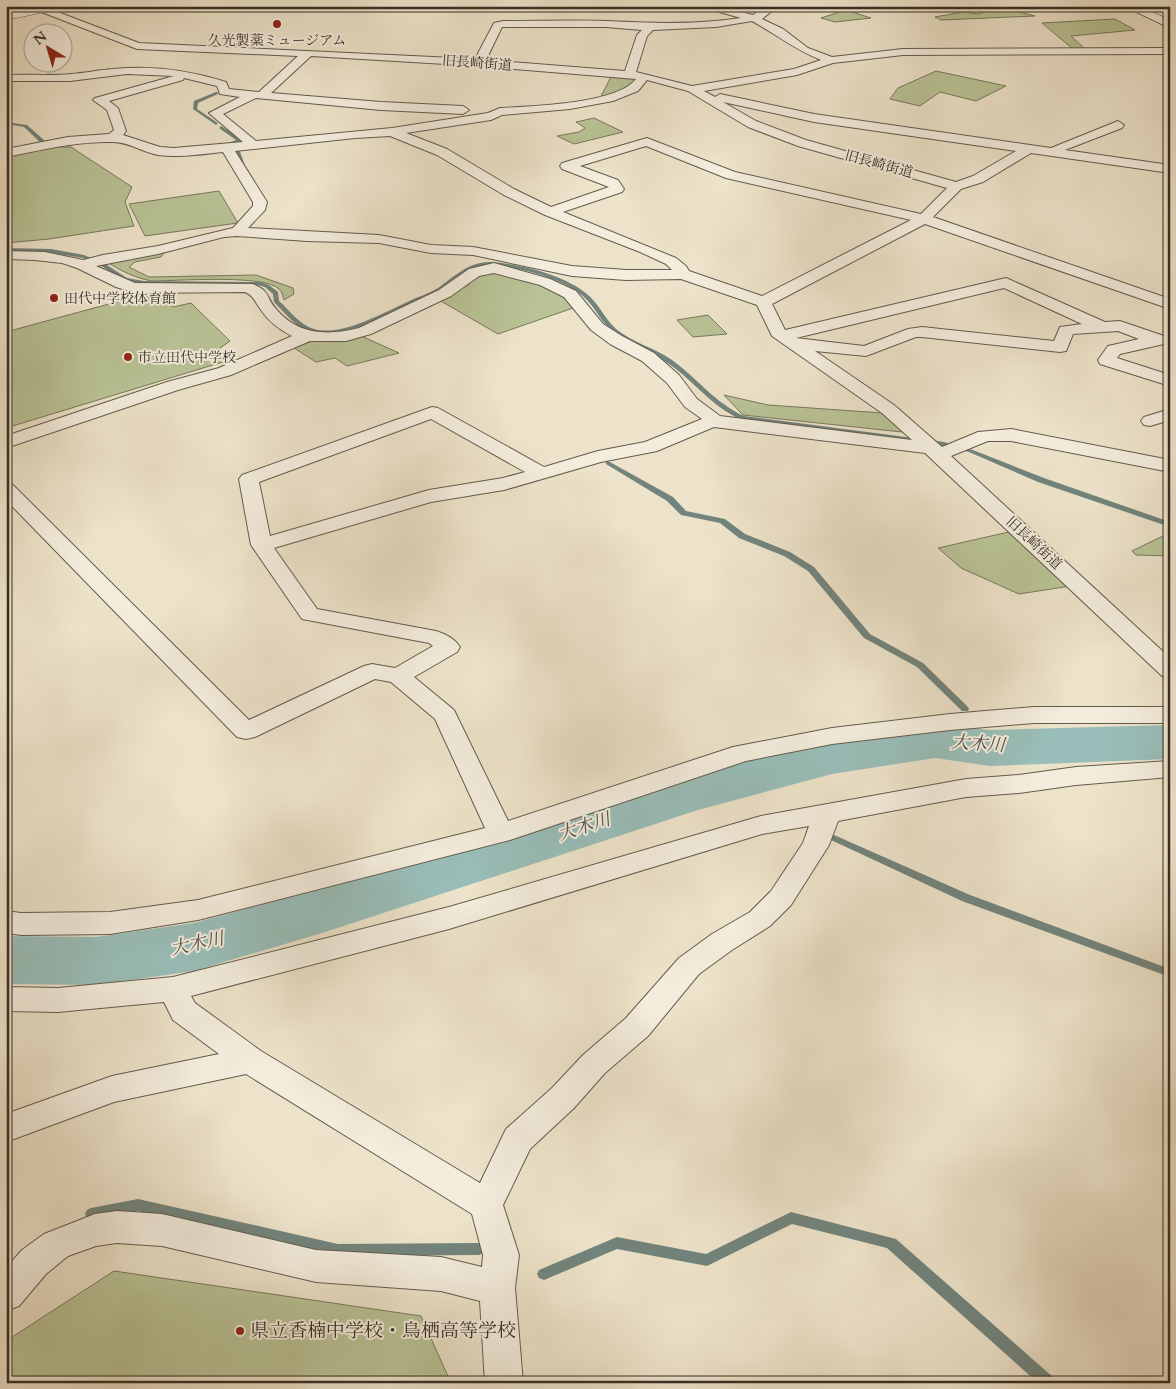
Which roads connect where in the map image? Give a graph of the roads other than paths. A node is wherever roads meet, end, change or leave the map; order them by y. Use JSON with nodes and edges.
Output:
{"nodes":[{"id":1,"x":60,"y":6,"type":"edge"},
{"id":2,"x":703,"y":6,"type":"edge"},
{"id":3,"x":773,"y":6,"type":"edge"},
{"id":4,"x":1129,"y":6,"type":"edge"},
{"id":5,"x":43,"y":9,"type":"junction"},
{"id":6,"x":6,"y":17,"type":"edge"},
{"id":7,"x":754,"y":18,"type":"junction"},
{"id":8,"x":1170,"y":25,"type":"edge"},
{"id":9,"x":650,"y":27,"type":"junction"},
{"id":10,"x":1170,"y":51,"type":"edge"},
{"id":11,"x":308,"y":53,"type":"junction"},
{"id":12,"x":831,"y":60,"type":"junction"},
{"id":13,"x":479,"y":63,"type":"junction"},
{"id":14,"x":187,"y":74,"type":"junction"},
{"id":15,"x":630,"y":74,"type":"junction"},
{"id":16,"x":644,"y":76,"type":"junction"},
{"id":17,"x":6,"y":78,"type":"edge"},
{"id":18,"x":692,"y":89,"type":"junction"},
{"id":19,"x":259,"y":95,"type":"junction"},
{"id":20,"x":707,"y":96,"type":"junction"},
{"id":21,"x":500,"y":112,"type":"junction"},
{"id":22,"x":1118,"y":125,"type":"dead end"},
{"id":23,"x":392,"y":132,"type":"junction"},
{"id":24,"x":112,"y":138,"type":"junction"},
{"id":25,"x":252,"y":144,"type":"junction"},
{"id":26,"x":227,"y":148,"type":"junction"},
{"id":27,"x":1027,"y":150,"type":"junction"},
{"id":28,"x":1054,"y":152,"type":"junction"},
{"id":29,"x":6,"y":153,"type":"edge"},
{"id":30,"x":1170,"y":169,"type":"edge"},
{"id":31,"x":956,"y":186,"type":"junction"},
{"id":32,"x":550,"y":212,"type":"junction"},
{"id":33,"x":924,"y":219,"type":"junction"},
{"id":34,"x":236,"y":232,"type":"junction"},
{"id":35,"x":6,"y":255,"type":"edge"},
{"id":36,"x":82,"y":265,"type":"junction"},
{"id":37,"x":514,"y":267,"type":"junction"},
{"id":38,"x":682,"y":274,"type":"junction"},
{"id":39,"x":763,"y":302,"type":"junction"},
{"id":40,"x":1170,"y":304,"type":"edge"},
{"id":41,"x":1104,"y":328,"type":"junction"},
{"id":42,"x":307,"y":336,"type":"junction"},
{"id":43,"x":1163,"y":339,"type":"edge"},
{"id":44,"x":787,"y":340,"type":"junction"},
{"id":45,"x":1170,"y":380,"type":"edge"},
{"id":46,"x":1170,"y":414,"type":"edge"},
{"id":47,"x":712,"y":421,"type":"junction"},
{"id":48,"x":1150,"y":421,"type":"dead end"},
{"id":49,"x":6,"y":442,"type":"edge"},
{"id":50,"x":939,"y":451,"type":"junction"},
{"id":51,"x":1170,"y":466,"type":"edge"},
{"id":52,"x":542,"y":474,"type":"junction"},
{"id":53,"x":6,"y":489,"type":"edge"},
{"id":54,"x":261,"y":545,"type":"junction"},
{"id":55,"x":1170,"y":671,"type":"edge"},
{"id":56,"x":398,"y":676,"type":"junction"},
{"id":57,"x":1170,"y":715,"type":"edge"},
{"id":58,"x":1170,"y":770,"type":"edge"},
{"id":59,"x":828,"y":814,"type":"junction"},
{"id":60,"x":501,"y":833,"type":"junction"},
{"id":61,"x":6,"y":922,"type":"edge"},
{"id":62,"x":173,"y":989,"type":"junction"},
{"id":63,"x":6,"y":999,"type":"edge"},
{"id":64,"x":250,"y":1060,"type":"junction"},
{"id":65,"x":6,"y":1128,"type":"edge"},
{"id":66,"x":486,"y":1205,"type":"junction"},
{"id":67,"x":497,"y":1288,"type":"junction"},
{"id":68,"x":6,"y":1294,"type":"edge"},
{"id":69,"x":504,"y":1383,"type":"edge"}],
"edges":[{"from":1,"to":5,"type":"main road"},
{"from":2,"to":7,"type":"street"},
{"from":3,"to":7,"type":"street"},
{"from":4,"to":8,"type":"main road"},
{"from":5,"to":6,"type":"main road"},
{"from":5,"to":11,"type":"street","name":"旧長崎街道"},
{"from":7,"to":9,"type":"street"},
{"from":7,"to":12,"type":"street"},
{"from":9,"to":13,"type":"street"},
{"from":9,"to":15,"type":"street"},
{"from":10,"to":12,"type":"street"},
{"from":11,"to":13,"type":"street","name":"旧長崎街道"},
{"from":11,"to":19,"type":"street"},
{"from":12,"to":18,"type":"street"},
{"from":13,"to":15,"type":"street","name":"旧長崎街道"},
{"from":14,"to":17,"type":"street"},
{"from":14,"to":19,"type":"street"},
{"from":14,"to":24,"type":"street"},
{"from":15,"to":16,"type":"street","name":"旧長崎街道"},
{"from":16,"to":18,"type":"street","name":"旧長崎街道"},
{"from":16,"to":21,"type":"street"},
{"from":18,"to":20,"type":"street","name":"旧長崎街道"},
{"from":19,"to":21,"type":"street"},
{"from":19,"to":25,"type":"street"},
{"from":20,"to":27,"type":"street"},
{"from":20,"to":31,"type":"street","name":"旧長崎街道"},
{"from":21,"to":23,"type":"street"},
{"from":22,"to":28,"type":"street"},
{"from":23,"to":25,"type":"street"},
{"from":23,"to":32,"type":"street"},
{"from":24,"to":26,"type":"street"},
{"from":24,"to":29,"type":"street"},
{"from":25,"to":26,"type":"street"},
{"from":26,"to":34,"type":"street"},
{"from":27,"to":28,"type":"street"},
{"from":27,"to":31,"type":"street"},
{"from":28,"to":30,"type":"street"},
{"from":31,"to":33,"type":"street"},
{"from":32,"to":33,"type":"street"},
{"from":32,"to":38,"type":"street"},
{"from":33,"to":39,"type":"street"},
{"from":33,"to":40,"type":"street"},
{"from":34,"to":36,"type":"street"},
{"from":34,"to":37,"type":"street"},
{"from":35,"to":36,"type":"street"},
{"from":36,"to":42,"type":"street"},
{"from":37,"to":38,"type":"street"},
{"from":37,"to":42,"type":"street"},
{"from":37,"to":47,"type":"street"},
{"from":38,"to":39,"type":"street"},
{"from":39,"to":44,"type":"street","name":"旧長崎街道"},
{"from":41,"to":43,"type":"street"},
{"from":41,"to":44,"type":"street"},
{"from":41,"to":44,"type":"street"},
{"from":42,"to":49,"type":"street"},
{"from":43,"to":45,"type":"street"},
{"from":44,"to":50,"type":"street","name":"旧長崎街道"},
{"from":46,"to":48,"type":"street"},
{"from":47,"to":50,"type":"street"},
{"from":47,"to":52,"type":"street"},
{"from":50,"to":51,"type":"street"},
{"from":50,"to":55,"type":"street","name":"旧長崎街道"},
{"from":52,"to":54,"type":"street"},
{"from":52,"to":54,"type":"street"},
{"from":53,"to":56,"type":"street"},
{"from":54,"to":56,"type":"street"},
{"from":56,"to":60,"type":"street"},
{"from":57,"to":60,"type":"street"},
{"from":58,"to":59,"type":"street"},
{"from":59,"to":62,"type":"street"},
{"from":59,"to":66,"type":"street"},
{"from":60,"to":61,"type":"street"},
{"from":62,"to":63,"type":"street"},
{"from":62,"to":64,"type":"street"},
{"from":64,"to":65,"type":"street"},
{"from":64,"to":66,"type":"street"},
{"from":66,"to":67,"type":"street"},
{"from":67,"to":68,"type":"street"},
{"from":67,"to":69,"type":"street"}]}
